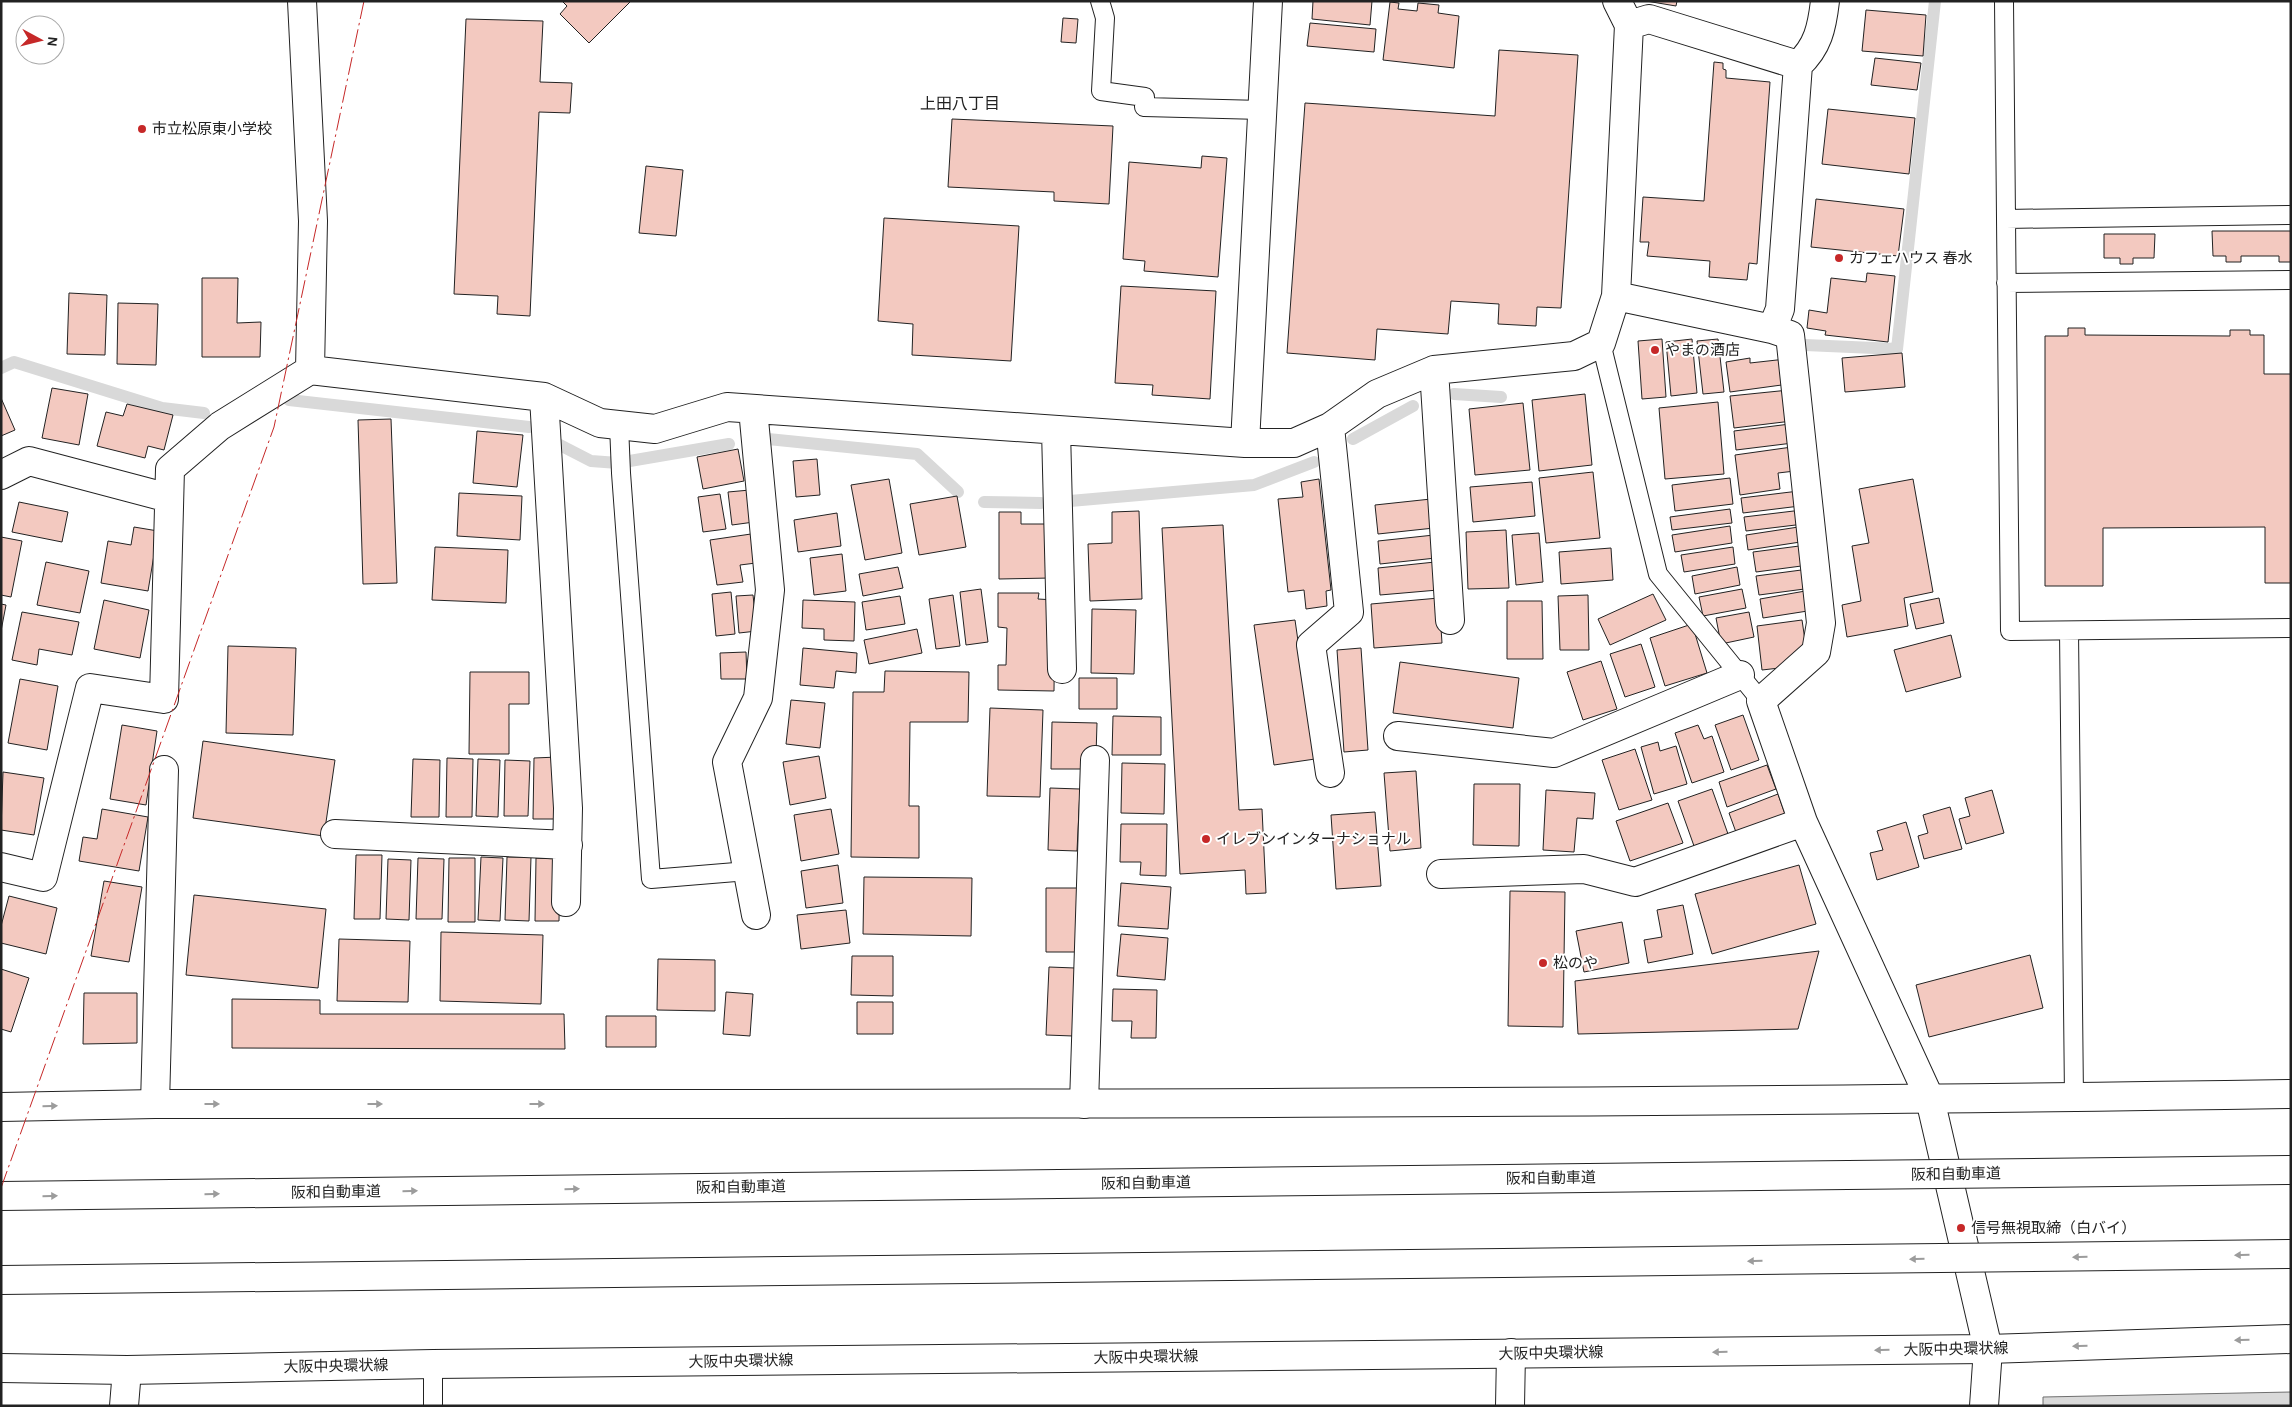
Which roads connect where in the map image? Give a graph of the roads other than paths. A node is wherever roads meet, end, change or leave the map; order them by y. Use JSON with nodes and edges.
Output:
{"nodes":[{"id":1,"x":302,"y":1,"type":"edge"},
{"id":2,"x":1100,"y":1,"type":"edge"},
{"id":3,"x":1268,"y":1,"type":"edge"},
{"id":4,"x":1826,"y":1,"type":"edge"},
{"id":5,"x":2004,"y":1,"type":"edge"},
{"id":6,"x":1623,"y":13,"type":"edge"},
{"id":7,"x":1798,"y":65,"type":"junction"},
{"id":8,"x":1262,"y":110,"type":"junction"},
{"id":9,"x":2291,"y":215,"type":"edge"},
{"id":10,"x":2006,"y":219,"type":"junction"},
{"id":11,"x":2291,"y":280,"type":"edge"},
{"id":12,"x":2006,"y":283,"type":"junction"},
{"id":13,"x":1616,"y":296,"type":"junction"},
{"id":14,"x":1772,"y":329,"type":"junction"},
{"id":15,"x":1602,"y":343,"type":"junction"},
{"id":16,"x":310,"y":370,"type":"junction"},
{"id":17,"x":1434,"y":370,"type":"junction"},
{"id":18,"x":544,"y":397,"type":"junction"},
{"id":19,"x":752,"y":409,"type":"junction"},
{"id":20,"x":619,"y":425,"type":"junction"},
{"id":21,"x":1330,"y":427,"type":"junction"},
{"id":22,"x":1056,"y":430,"type":"junction"},
{"id":23,"x":1245,"y":443,"type":"junction"},
{"id":24,"x":1,"y":475,"type":"edge"},
{"id":25,"x":169,"y":498,"type":"junction"},
{"id":26,"x":1450,"y":620,"type":"dead end"},
{"id":27,"x":2291,"y":628,"type":"edge"},
{"id":28,"x":2069,"y":630,"type":"junction"},
{"id":29,"x":1062,"y":669,"type":"dead end"},
{"id":30,"x":1740,"y":674,"type":"junction"},
{"id":31,"x":1761,"y":701,"type":"junction"},
{"id":32,"x":1398,"y":736,"type":"dead end"},
{"id":33,"x":1095,"y":760,"type":"dead end"},
{"id":34,"x":164,"y":770,"type":"dead end"},
{"id":35,"x":1330,"y":773,"type":"dead end"},
{"id":36,"x":1803,"y":822,"type":"junction"},
{"id":37,"x":335,"y":834,"type":"dead end"},
{"id":38,"x":568,"y":845,"type":"junction"},
{"id":39,"x":1,"y":867,"type":"edge"},
{"id":40,"x":748,"y":871,"type":"junction"},
{"id":41,"x":1441,"y":874,"type":"dead end"},
{"id":42,"x":566,"y":902,"type":"dead end"},
{"id":43,"x":756,"y":915,"type":"dead end"},
{"id":44,"x":2291,"y":1094,"type":"edge"},
{"id":45,"x":2074,"y":1098,"type":"junction"},
{"id":46,"x":1930,"y":1099,"type":"junction"},
{"id":47,"x":155,"y":1104,"type":"junction"},
{"id":48,"x":1084,"y":1104,"type":"junction"},
{"id":49,"x":1,"y":1107,"type":"edge"},
{"id":50,"x":2291,"y":1170,"type":"edge"},
{"id":51,"x":1,"y":1196,"type":"edge"},
{"id":52,"x":2291,"y":1254,"type":"edge"},
{"id":53,"x":1,"y":1280,"type":"edge"},
{"id":54,"x":2291,"y":1339,"type":"edge"},
{"id":55,"x":1988,"y":1349,"type":"junction"},
{"id":56,"x":1511,"y":1354,"type":"junction"},
{"id":57,"x":433,"y":1364,"type":"junction"},
{"id":58,"x":1,"y":1368,"type":"edge"},
{"id":59,"x":127,"y":1370,"type":"junction"},
{"id":60,"x":124,"y":1406,"type":"edge"},
{"id":61,"x":433,"y":1406,"type":"edge"},
{"id":62,"x":1510,"y":1406,"type":"edge"},
{"id":63,"x":1984,"y":1406,"type":"edge"}],
"edges":[{"from":1,"to":16,"type":"main road"},
{"from":2,"to":8,"type":"lane"},
{"from":3,"to":8,"type":"main road"},
{"from":4,"to":7,"type":"main road"},
{"from":5,"to":10,"type":"lane"},
{"from":6,"to":7,"type":"main road"},
{"from":6,"to":13,"type":"main road"},
{"from":7,"to":14,"type":"main road"},
{"from":8,"to":23,"type":"main road"},
{"from":9,"to":10,"type":"lane"},
{"from":10,"to":12,"type":"lane"},
{"from":11,"to":12,"type":"lane"},
{"from":12,"to":28,"type":"lane"},
{"from":13,"to":14,"type":"main road"},
{"from":13,"to":15,"type":"main road"},
{"from":14,"to":31,"type":"main road"},
{"from":15,"to":17,"type":"main road"},
{"from":15,"to":30,"type":"lane"},
{"from":16,"to":18,"type":"main road"},
{"from":16,"to":25,"type":"main road"},
{"from":17,"to":21,"type":"main road"},
{"from":17,"to":26,"type":"main road"},
{"from":18,"to":20,"type":"main road"},
{"from":18,"to":38,"type":"main road"},
{"from":19,"to":20,"type":"main road"},
{"from":19,"to":22,"type":"main road"},
{"from":19,"to":40,"type":"main road"},
{"from":20,"to":40,"type":"lane"},
{"from":21,"to":23,"type":"main road"},
{"from":21,"to":35,"type":"main road"},
{"from":22,"to":23,"type":"main road"},
{"from":22,"to":29,"type":"main road"},
{"from":24,"to":25,"type":"main road"},
{"from":25,"to":39,"type":"main road"},
{"from":27,"to":28,"type":"lane"},
{"from":28,"to":45,"type":"lane"},
{"from":30,"to":31,"type":"lane"},
{"from":30,"to":32,"type":"main road"},
{"from":31,"to":36,"type":"main road"},
{"from":33,"to":48,"type":"main road"},
{"from":34,"to":47,"type":"main road"},
{"from":36,"to":41,"type":"main road"},
{"from":36,"to":46,"type":"main road"},
{"from":37,"to":38,"type":"main road"},
{"from":38,"to":42,"type":"main road"},
{"from":40,"to":43,"type":"main road"},
{"from":44,"to":45,"type":"main road"},
{"from":45,"to":46,"type":"main road"},
{"from":46,"to":48,"type":"main road"},
{"from":46,"to":55,"type":"main road"},
{"from":47,"to":48,"type":"main road","one_way":true},
{"from":49,"to":47,"type":"main road","one_way":true},
{"from":51,"to":50,"type":"main road","name":"阪和自動車道","one_way":true,"bridge":true},
{"from":52,"to":53,"type":"main road","one_way":true,"bridge":true},
{"from":54,"to":55,"type":"main road","name":"大阪中央環状線","one_way":true},
{"from":55,"to":56,"type":"main road","name":"大阪中央環状線","one_way":true},
{"from":55,"to":63,"type":"main road"},
{"from":56,"to":57,"type":"main road","name":"大阪中央環状線"},
{"from":56,"to":62,"type":"main road"},
{"from":57,"to":59,"type":"main road","name":"大阪中央環状線"},
{"from":57,"to":61,"type":"lane"},
{"from":58,"to":59,"type":"main road","name":"大阪中央環状線"},
{"from":59,"to":60,"type":"main road"}]}
